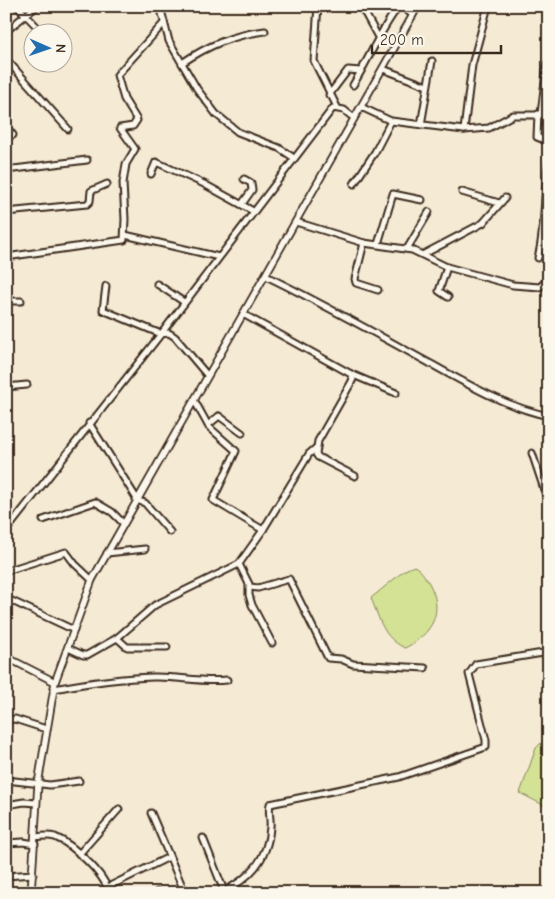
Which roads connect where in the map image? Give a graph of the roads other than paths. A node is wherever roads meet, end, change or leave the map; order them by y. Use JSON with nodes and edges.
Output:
{"nodes":[{"id":1,"x":17,"y":6,"type":"edge"},
{"id":2,"x":37,"y":6,"type":"edge"},
{"id":3,"x":160,"y":6,"type":"edge"},
{"id":4,"x":318,"y":6,"type":"edge"},
{"id":5,"x":361,"y":6,"type":"edge"},
{"id":6,"x":400,"y":6,"type":"edge"},
{"id":7,"x":418,"y":6,"type":"edge"},
{"id":8,"x":488,"y":6,"type":"edge"},
{"id":9,"x":26,"y":15,"type":"junction"},
{"id":10,"x":413,"y":15,"type":"junction"},
{"id":11,"x":33,"y":22,"type":"edge"},
{"id":12,"x":164,"y":23,"type":"junction"},
{"id":13,"x":6,"y":31,"type":"edge"},
{"id":14,"x":265,"y":31,"type":"dead end"},
{"id":15,"x":378,"y":37,"type":"junction"},
{"id":16,"x":6,"y":59,"type":"edge"},
{"id":17,"x":432,"y":61,"type":"dead end"},
{"id":18,"x":182,"y":63,"type":"junction"},
{"id":19,"x":547,"y":64,"type":"dead end"},
{"id":20,"x":383,"y":69,"type":"junction"},
{"id":21,"x":361,"y":71,"type":"junction"},
{"id":22,"x":353,"y":85,"type":"dead end"},
{"id":23,"x":428,"y":86,"type":"junction"},
{"id":24,"x":330,"y":95,"type":"junction"},
{"id":25,"x":337,"y":107,"type":"junction"},
{"id":26,"x":361,"y":107,"type":"junction"},
{"id":27,"x":539,"y":114,"type":"junction"},
{"id":28,"x":549,"y":115,"type":"edge"},
{"id":29,"x":354,"y":118,"type":"junction"},
{"id":30,"x":391,"y":121,"type":"junction"},
{"id":31,"x":422,"y":125,"type":"junction"},
{"id":32,"x":6,"y":127,"type":"edge"},
{"id":33,"x":68,"y":129,"type":"dead end"},
{"id":34,"x":464,"y":130,"type":"junction"},
{"id":35,"x":13,"y":135,"type":"dead end"},
{"id":36,"x":549,"y":142,"type":"edge"},
{"id":37,"x":294,"y":158,"type":"junction"},
{"id":38,"x":87,"y":160,"type":"dead end"},
{"id":39,"x":549,"y":161,"type":"edge"},
{"id":40,"x":6,"y":170,"type":"edge"},
{"id":41,"x":152,"y":174,"type":"dead end"},
{"id":42,"x":244,"y":179,"type":"dead end"},
{"id":43,"x":107,"y":184,"type":"dead end"},
{"id":44,"x":354,"y":184,"type":"dead end"},
{"id":45,"x":462,"y":192,"type":"dead end"},
{"id":46,"x":505,"y":198,"type":"dead end"},
{"id":47,"x":422,"y":200,"type":"dead end"},
{"id":48,"x":499,"y":203,"type":"junction"},
{"id":49,"x":242,"y":204,"type":"junction"},
{"id":50,"x":253,"y":211,"type":"junction"},
{"id":51,"x":6,"y":212,"type":"edge"},
{"id":52,"x":429,"y":212,"type":"dead end"},
{"id":53,"x":296,"y":222,"type":"junction"},
{"id":54,"x":125,"y":235,"type":"junction"},
{"id":55,"x":364,"y":243,"type":"junction"},
{"id":56,"x":378,"y":244,"type":"junction"},
{"id":57,"x":408,"y":249,"type":"junction"},
{"id":58,"x":424,"y":254,"type":"junction"},
{"id":59,"x":6,"y":257,"type":"edge"},
{"id":60,"x":220,"y":257,"type":"junction"},
{"id":61,"x":538,"y":258,"type":"dead end"},
{"id":62,"x":447,"y":267,"type":"junction"},
{"id":63,"x":266,"y":276,"type":"junction"},
{"id":64,"x":549,"y":278,"type":"edge"},
{"id":65,"x":157,"y":284,"type":"dead end"},
{"id":66,"x":106,"y":286,"type":"dead end"},
{"id":67,"x":378,"y":290,"type":"dead end"},
{"id":68,"x":448,"y":297,"type":"dead end"},
{"id":69,"x":6,"y":301,"type":"edge"},
{"id":70,"x":21,"y":301,"type":"dead end"},
{"id":71,"x":184,"y":302,"type":"junction"},
{"id":72,"x":243,"y":314,"type":"junction"},
{"id":73,"x":161,"y":334,"type":"junction"},
{"id":74,"x":351,"y":374,"type":"junction"},
{"id":75,"x":207,"y":375,"type":"junction"},
{"id":76,"x":27,"y":385,"type":"dead end"},
{"id":77,"x":6,"y":387,"type":"edge"},
{"id":78,"x":396,"y":393,"type":"dead end"},
{"id":79,"x":194,"y":400,"type":"junction"},
{"id":80,"x":549,"y":416,"type":"edge"},
{"id":81,"x":89,"y":423,"type":"junction"},
{"id":82,"x":208,"y":425,"type":"junction"},
{"id":83,"x":242,"y":433,"type":"dead end"},
{"id":84,"x":316,"y":448,"type":"junction"},
{"id":85,"x":532,"y":453,"type":"dead end"},
{"id":86,"x":355,"y":476,"type":"dead end"},
{"id":87,"x":136,"y":500,"type":"junction"},
{"id":88,"x":549,"y":504,"type":"edge"},
{"id":89,"x":44,"y":520,"type":"dead end"},
{"id":90,"x":123,"y":523,"type":"junction"},
{"id":91,"x":263,"y":530,"type":"junction"},
{"id":92,"x":6,"y":531,"type":"edge"},
{"id":93,"x":170,"y":532,"type":"dead end"},
{"id":94,"x":146,"y":549,"type":"dead end"},
{"id":95,"x":107,"y":553,"type":"junction"},
{"id":96,"x":239,"y":564,"type":"junction"},
{"id":97,"x":6,"y":570,"type":"edge"},
{"id":98,"x":92,"y":580,"type":"junction"},
{"id":99,"x":250,"y":587,"type":"junction"},
{"id":100,"x":12,"y":601,"type":"dead end"},
{"id":101,"x":74,"y":630,"type":"junction"},
{"id":102,"x":117,"y":638,"type":"junction"},
{"id":103,"x":272,"y":643,"type":"dead end"},
{"id":104,"x":168,"y":647,"type":"dead end"},
{"id":105,"x":68,"y":648,"type":"junction"},
{"id":106,"x":549,"y":652,"type":"edge"},
{"id":107,"x":6,"y":657,"type":"edge"},
{"id":108,"x":425,"y":668,"type":"dead end"},
{"id":109,"x":227,"y":680,"type":"dead end"},
{"id":110,"x":55,"y":682,"type":"junction"},
{"id":111,"x":54,"y":690,"type":"junction"},
{"id":112,"x":6,"y":720,"type":"edge"},
{"id":113,"x":46,"y":729,"type":"junction"},
{"id":114,"x":6,"y":780,"type":"edge"},
{"id":115,"x":79,"y":781,"type":"dead end"},
{"id":116,"x":38,"y":784,"type":"junction"},
{"id":117,"x":36,"y":803,"type":"junction"},
{"id":118,"x":6,"y":805,"type":"edge"},
{"id":119,"x":119,"y":809,"type":"dead end"},
{"id":120,"x":151,"y":813,"type":"dead end"},
{"id":121,"x":203,"y":838,"type":"dead end"},
{"id":122,"x":35,"y":840,"type":"junction"},
{"id":123,"x":6,"y":843,"type":"edge"},
{"id":124,"x":79,"y":854,"type":"junction"},
{"id":125,"x":169,"y":856,"type":"junction"},
{"id":126,"x":33,"y":874,"type":"junction"},
{"id":127,"x":6,"y":876,"type":"edge"},
{"id":128,"x":108,"y":886,"type":"junction"},
{"id":129,"x":222,"y":892,"type":"edge"},
{"id":130,"x":31,"y":893,"type":"edge"},
{"id":131,"x":109,"y":893,"type":"edge"},
{"id":132,"x":185,"y":893,"type":"edge"}],
"edges":[{"from":1,"to":9,"type":"street"},
{"from":2,"to":9,"type":"street"},
{"from":3,"to":12,"type":"street"},
{"from":4,"to":24,"type":"street"},
{"from":5,"to":15,"type":"street"},
{"from":6,"to":10,"type":"street"},
{"from":6,"to":15,"type":"street"},
{"from":7,"to":10,"type":"street"},
{"from":8,"to":34,"type":"street"},
{"from":9,"to":11,"type":"street"},
{"from":9,"to":13,"type":"street"},
{"from":10,"to":20,"type":"street"},
{"from":12,"to":18,"type":"street"},
{"from":12,"to":54,"type":"street"},
{"from":14,"to":18,"type":"street"},
{"from":15,"to":21,"type":"street"},
{"from":16,"to":33,"type":"street"},
{"from":17,"to":23,"type":"street"},
{"from":18,"to":37,"type":"street"},
{"from":19,"to":27,"type":"street"},
{"from":20,"to":23,"type":"street"},
{"from":20,"to":26,"type":"street"},
{"from":21,"to":22,"type":"street"},
{"from":21,"to":24,"type":"street"},
{"from":23,"to":31,"type":"street"},
{"from":24,"to":25,"type":"street"},
{"from":25,"to":29,"type":"street"},
{"from":25,"to":37,"type":"street"},
{"from":26,"to":29,"type":"street"},
{"from":26,"to":30,"type":"street"},
{"from":27,"to":28,"type":"street"},
{"from":27,"to":34,"type":"street"},
{"from":27,"to":36,"type":"street"},
{"from":29,"to":53,"type":"street"},
{"from":30,"to":31,"type":"street"},
{"from":30,"to":44,"type":"street"},
{"from":31,"to":34,"type":"street"},
{"from":32,"to":35,"type":"street"},
{"from":37,"to":50,"type":"street"},
{"from":38,"to":40,"type":"street"},
{"from":39,"to":61,"type":"street"},
{"from":41,"to":49,"type":"street"},
{"from":42,"to":49,"type":"street"},
{"from":43,"to":51,"type":"street"},
{"from":45,"to":48,"type":"street"},
{"from":46,"to":48,"type":"street"},
{"from":47,"to":56,"type":"street"},
{"from":48,"to":58,"type":"street"},
{"from":49,"to":50,"type":"street"},
{"from":50,"to":60,"type":"street"},
{"from":52,"to":57,"type":"street"},
{"from":53,"to":55,"type":"street"},
{"from":53,"to":63,"type":"street"},
{"from":54,"to":59,"type":"street"},
{"from":54,"to":60,"type":"street"},
{"from":55,"to":56,"type":"street"},
{"from":55,"to":67,"type":"street"},
{"from":56,"to":57,"type":"street"},
{"from":57,"to":58,"type":"street"},
{"from":58,"to":62,"type":"street"},
{"from":60,"to":71,"type":"street"},
{"from":62,"to":64,"type":"street"},
{"from":62,"to":68,"type":"street"},
{"from":63,"to":72,"type":"street"},
{"from":63,"to":80,"type":"street"},
{"from":65,"to":71,"type":"street"},
{"from":66,"to":73,"type":"street"},
{"from":69,"to":70,"type":"street"},
{"from":71,"to":73,"type":"street"},
{"from":72,"to":74,"type":"street"},
{"from":72,"to":75,"type":"street"},
{"from":73,"to":75,"type":"street"},
{"from":73,"to":81,"type":"street"},
{"from":74,"to":78,"type":"street"},
{"from":74,"to":84,"type":"street"},
{"from":75,"to":79,"type":"street"},
{"from":76,"to":77,"type":"street"},
{"from":79,"to":82,"type":"street"},
{"from":79,"to":87,"type":"street"},
{"from":81,"to":87,"type":"street"},
{"from":81,"to":92,"type":"street"},
{"from":82,"to":83,"type":"street"},
{"from":82,"to":91,"type":"street"},
{"from":84,"to":86,"type":"street"},
{"from":84,"to":91,"type":"street"},
{"from":85,"to":88,"type":"street"},
{"from":87,"to":90,"type":"street"},
{"from":87,"to":93,"type":"street"},
{"from":89,"to":90,"type":"street"},
{"from":90,"to":95,"type":"street"},
{"from":91,"to":96,"type":"street"},
{"from":94,"to":95,"type":"street"},
{"from":95,"to":98,"type":"street"},
{"from":96,"to":99,"type":"street"},
{"from":96,"to":102,"type":"street"},
{"from":97,"to":98,"type":"street"},
{"from":98,"to":101,"type":"street"},
{"from":99,"to":103,"type":"street"},
{"from":99,"to":108,"type":"street"},
{"from":100,"to":101,"type":"street"},
{"from":101,"to":105,"type":"street"},
{"from":102,"to":104,"type":"street"},
{"from":102,"to":105,"type":"street"},
{"from":105,"to":110,"type":"street"},
{"from":106,"to":129,"type":"street"},
{"from":107,"to":110,"type":"street"},
{"from":109,"to":111,"type":"street"},
{"from":110,"to":111,"type":"street"},
{"from":111,"to":113,"type":"street"},
{"from":112,"to":113,"type":"street"},
{"from":113,"to":116,"type":"street"},
{"from":114,"to":116,"type":"street"},
{"from":115,"to":116,"type":"street"},
{"from":116,"to":117,"type":"street"},
{"from":117,"to":118,"type":"street"},
{"from":117,"to":122,"type":"street"},
{"from":119,"to":124,"type":"street"},
{"from":120,"to":125,"type":"street"},
{"from":121,"to":129,"type":"street"},
{"from":122,"to":123,"type":"street"},
{"from":122,"to":124,"type":"street"},
{"from":122,"to":126,"type":"street"},
{"from":124,"to":128,"type":"street"},
{"from":125,"to":128,"type":"street"},
{"from":125,"to":132,"type":"street"},
{"from":126,"to":127,"type":"street"},
{"from":126,"to":130,"type":"street"},
{"from":128,"to":131,"type":"street"}]}
